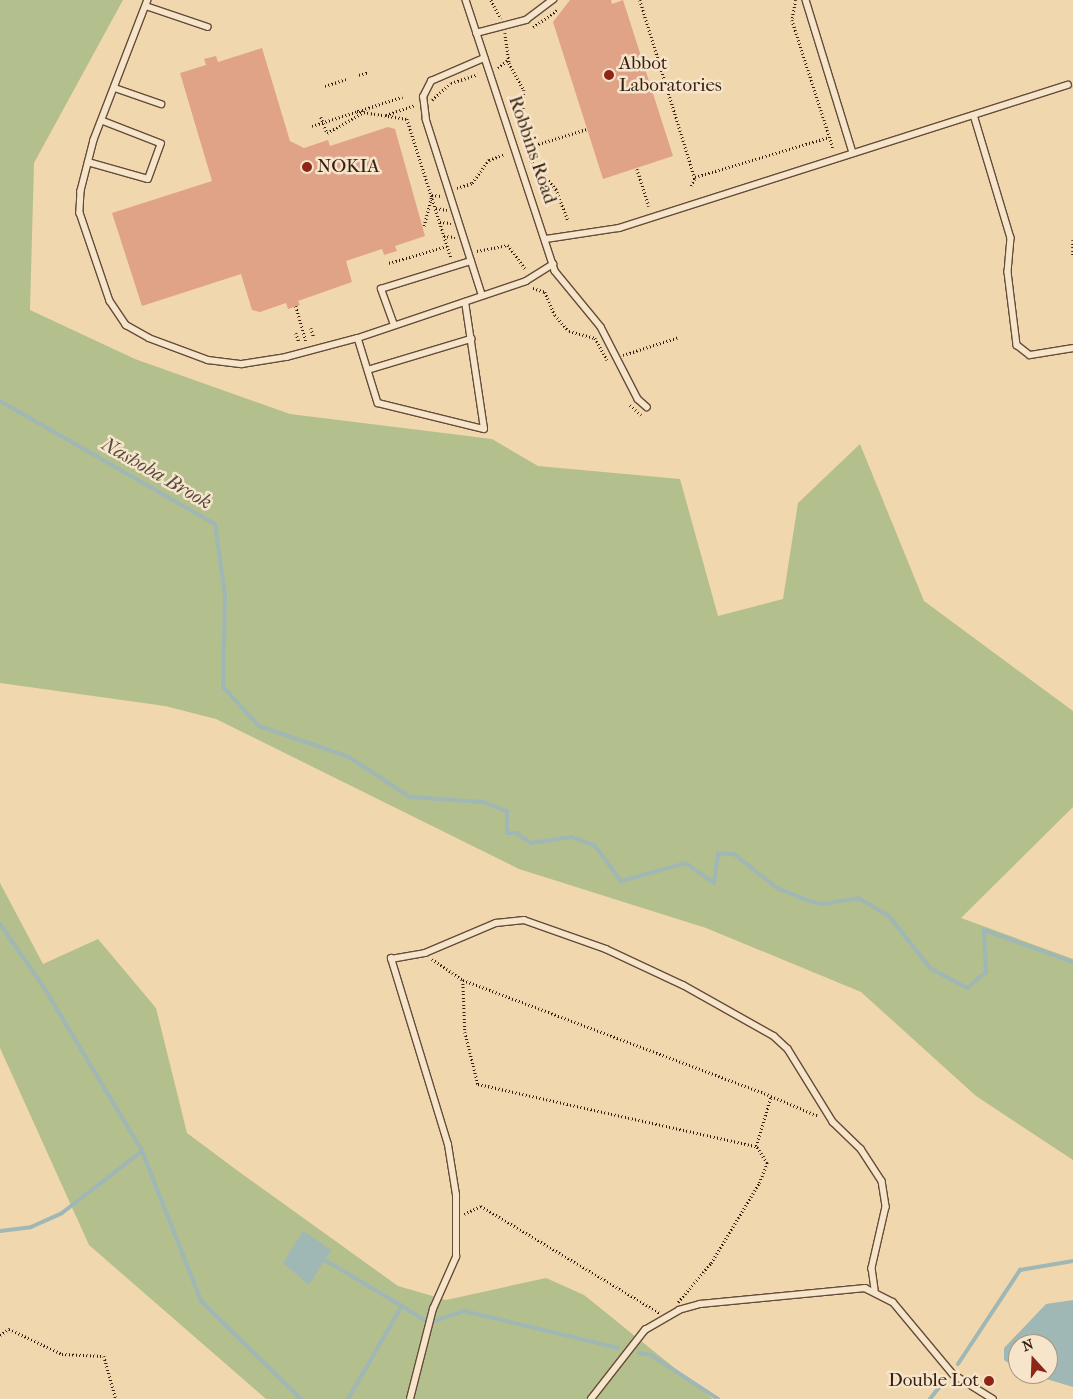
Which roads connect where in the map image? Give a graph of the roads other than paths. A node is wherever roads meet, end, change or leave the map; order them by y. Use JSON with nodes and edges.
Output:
{"nodes":[{"id":1,"x":466,"y":0,"type":"edge"},
{"id":2,"x":553,"y":0,"type":"edge"},
{"id":3,"x":806,"y":0,"type":"edge"},
{"id":4,"x":147,"y":3,"type":"edge"},
{"id":5,"x":208,"y":27,"type":"dead end"},
{"id":6,"x":476,"y":33,"type":"junction"},
{"id":7,"x":484,"y":58,"type":"junction"},
{"id":8,"x":1068,"y":85,"type":"dead end"},
{"id":9,"x":115,"y":88,"type":"junction"},
{"id":10,"x":161,"y":104,"type":"dead end"},
{"id":11,"x":974,"y":115,"type":"junction"},
{"id":12,"x":102,"y":121,"type":"junction"},
{"id":13,"x":853,"y":153,"type":"junction"},
{"id":14,"x":88,"y":162,"type":"junction"},
{"id":15,"x":546,"y":239,"type":"junction"},
{"id":16,"x":471,"y":261,"type":"junction"},
{"id":17,"x":553,"y":264,"type":"junction"},
{"id":18,"x":482,"y":296,"type":"junction"},
{"id":19,"x":465,"y":302,"type":"junction"},
{"id":20,"x":394,"y":325,"type":"junction"},
{"id":21,"x":358,"y":338,"type":"junction"},
{"id":22,"x":471,"y":338,"type":"junction"},
{"id":23,"x":1073,"y":348,"type":"edge"},
{"id":24,"x":368,"y":370,"type":"junction"},
{"id":25,"x":647,"y":407,"type":"dead end"},
{"id":26,"x":875,"y":1290,"type":"junction"},
{"id":27,"x":410,"y":1399,"type":"edge"},
{"id":28,"x":591,"y":1399,"type":"edge"},
{"id":29,"x":993,"y":1399,"type":"edge"}],
"edges":[{"from":1,"to":6,"type":"lane","name":"Robbins Road"},
{"from":2,"to":6,"type":"lane"},
{"from":3,"to":13,"type":"lane"},
{"from":4,"to":5,"type":"lane"},
{"from":4,"to":9,"type":"lane"},
{"from":6,"to":7,"type":"lane","name":"Robbins Road"},
{"from":7,"to":15,"type":"lane","name":"Robbins Road"},
{"from":7,"to":16,"type":"lane"},
{"from":8,"to":11,"type":"lane"},
{"from":9,"to":10,"type":"lane"},
{"from":9,"to":12,"type":"lane"},
{"from":11,"to":13,"type":"lane"},
{"from":11,"to":23,"type":"lane"},
{"from":12,"to":14,"type":"lane"},
{"from":12,"to":14,"type":"lane"},
{"from":13,"to":15,"type":"lane"},
{"from":14,"to":21,"type":"lane"},
{"from":15,"to":17,"type":"lane","name":"Robbins Road"},
{"from":16,"to":18,"type":"lane"},
{"from":16,"to":20,"type":"lane"},
{"from":17,"to":18,"type":"lane"},
{"from":17,"to":25,"type":"lane","name":"Robbins Road"},
{"from":18,"to":19,"type":"lane"},
{"from":19,"to":20,"type":"lane"},
{"from":19,"to":22,"type":"lane"},
{"from":20,"to":21,"type":"lane"},
{"from":21,"to":24,"type":"lane"},
{"from":22,"to":24,"type":"lane"},
{"from":22,"to":24,"type":"lane"},
{"from":26,"to":27,"type":"lane"},
{"from":26,"to":28,"type":"lane"},
{"from":26,"to":29,"type":"lane"}]}
